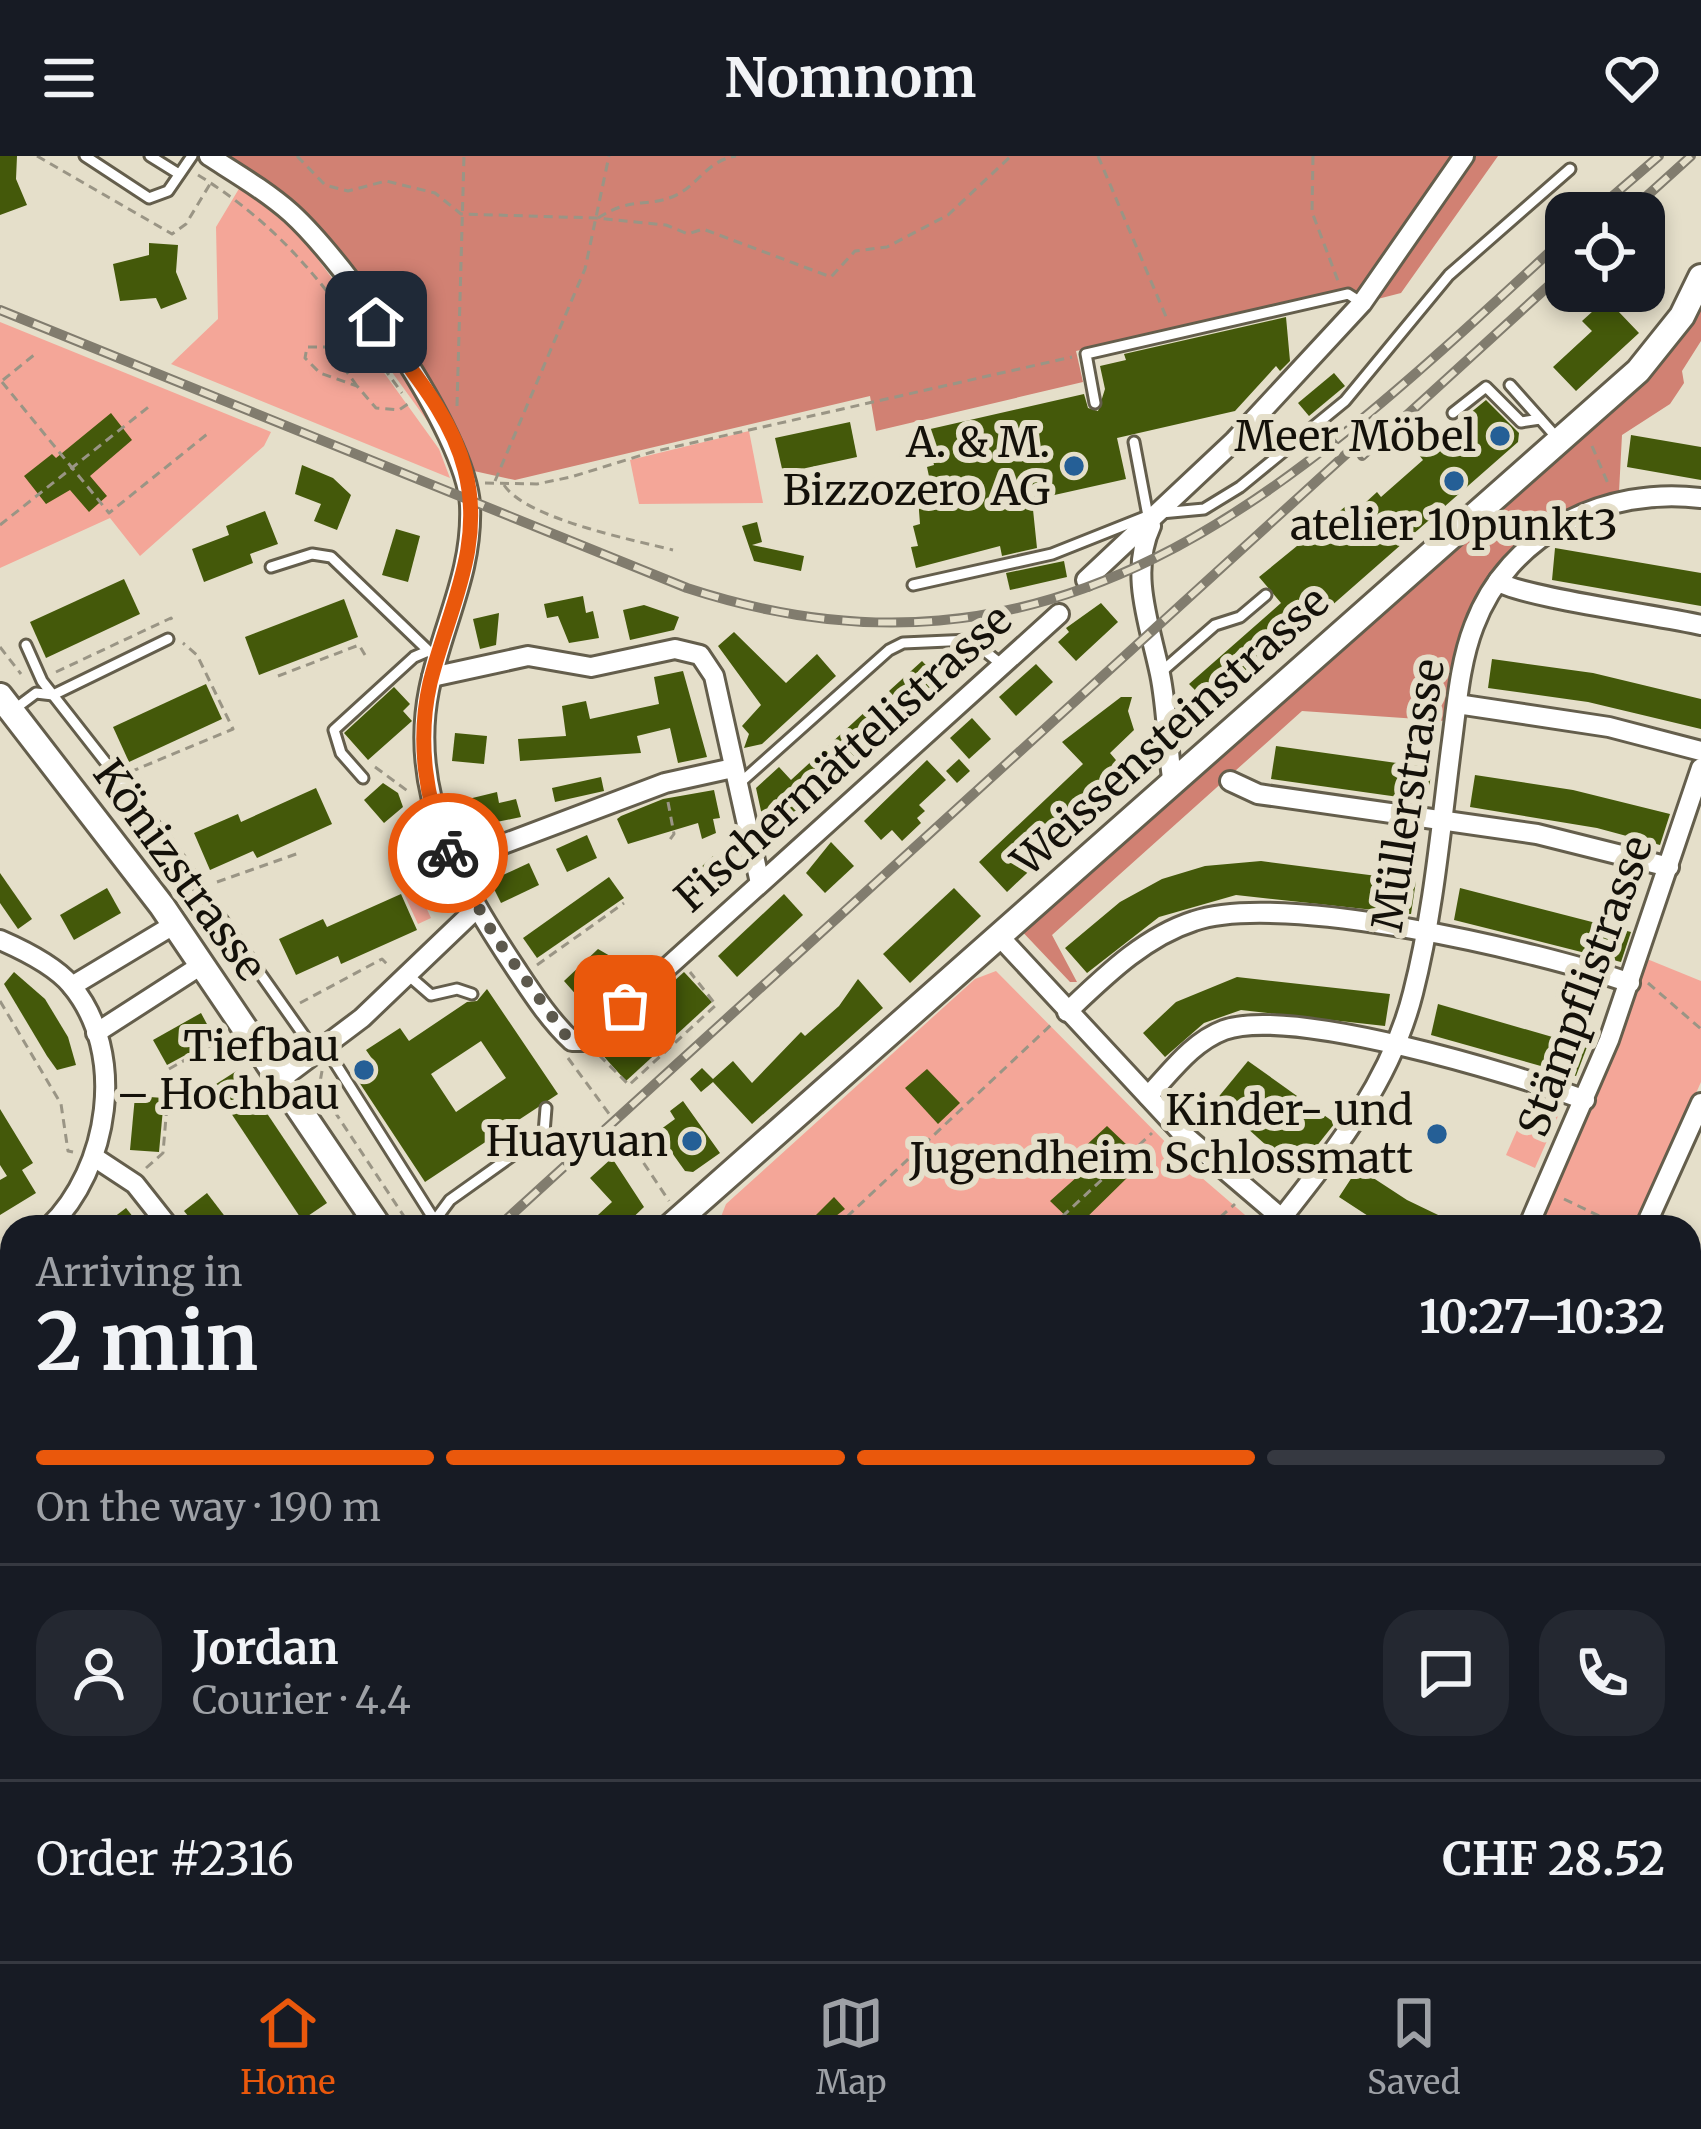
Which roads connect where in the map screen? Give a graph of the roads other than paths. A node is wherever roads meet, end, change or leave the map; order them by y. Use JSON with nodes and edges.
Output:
{"nodes":[{"id":1,"x":85,"y":156,"type":"edge"},
{"id":2,"x":149,"y":156,"type":"edge"},
{"id":3,"x":192,"y":156,"type":"edge"},
{"id":4,"x":209,"y":156,"type":"edge"},
{"id":5,"x":1464,"y":156,"type":"edge"},
{"id":6,"x":1570,"y":169,"type":"dead end"},
{"id":7,"x":179,"y":174,"type":"junction"},
{"id":8,"x":1701,"y":277,"type":"edge"},
{"id":9,"x":1355,"y":299,"type":"junction"},
{"id":10,"x":1510,"y":385,"type":"dead end"},
{"id":11,"x":1095,"y":403,"type":"dead end"},
{"id":12,"x":1453,"y":412,"type":"dead end"},
{"id":13,"x":1540,"y":419,"type":"junction"},
{"id":14,"x":1559,"y":440,"type":"junction"},
{"id":15,"x":1133,"y":442,"type":"dead end"},
{"id":16,"x":1701,"y":498,"type":"edge"},
{"id":17,"x":1154,"y":517,"type":"junction"},
{"id":18,"x":271,"y":567,"type":"dead end"},
{"id":19,"x":1086,"y":580,"type":"dead end"},
{"id":20,"x":1498,"y":581,"type":"junction"},
{"id":21,"x":913,"y":585,"type":"dead end"},
{"id":22,"x":1266,"y":595,"type":"dead end"},
{"id":23,"x":1059,"y":614,"type":"dead end"},
{"id":24,"x":1701,"y":625,"type":"edge"},
{"id":25,"x":169,"y":639,"type":"dead end"},
{"id":26,"x":26,"y":645,"type":"dead end"},
{"id":27,"x":432,"y":662,"type":"junction"},
{"id":28,"x":1001,"y":664,"type":"junction"},
{"id":29,"x":1160,"y":673,"type":"junction"},
{"id":30,"x":53,"y":695,"type":"junction"},
{"id":31,"x":6,"y":704,"type":"edge"},
{"id":32,"x":1457,"y":704,"type":"junction"},
{"id":33,"x":1701,"y":751,"type":"edge"},
{"id":34,"x":1701,"y":768,"type":"edge"},
{"id":35,"x":363,"y":777,"type":"road end"},
{"id":36,"x":735,"y":777,"type":"junction"},
{"id":37,"x":1172,"y":778,"type":"junction"},
{"id":38,"x":1230,"y":781,"type":"dead end"},
{"id":39,"x":1442,"y":819,"type":"junction"},
{"id":40,"x":453,"y":863,"type":"junction"},
{"id":41,"x":1670,"y":867,"type":"junction"},
{"id":42,"x":760,"y":883,"type":"junction"},
{"id":43,"x":477,"y":908,"type":"junction"},
{"id":44,"x":175,"y":924,"type":"junction"},
{"id":45,"x":1425,"y":934,"type":"junction"},
{"id":46,"x":999,"y":936,"type":"junction"},
{"id":47,"x":0,"y":940,"type":"edge"},
{"id":48,"x":203,"y":964,"type":"junction"},
{"id":49,"x":400,"y":972,"type":"junction"},
{"id":50,"x":1631,"y":980,"type":"junction"},
{"id":51,"x":72,"y":986,"type":"junction"},
{"id":52,"x":472,"y":994,"type":"dead end"},
{"id":53,"x":1062,"y":1016,"type":"junction"},
{"id":54,"x":96,"y":1033,"type":"junction"},
{"id":55,"x":1394,"y":1046,"type":"junction"},
{"id":56,"x":321,"y":1051,"type":"junction"},
{"id":57,"x":281,"y":1078,"type":"junction"},
{"id":58,"x":1148,"y":1096,"type":"junction"},
{"id":59,"x":1585,"y":1100,"type":"junction"},
{"id":60,"x":1701,"y":1103,"type":"edge"},
{"id":61,"x":545,"y":1108,"type":"dead end"},
{"id":62,"x":94,"y":1157,"type":"junction"},
{"id":63,"x":60,"y":1215,"type":"edge"},
{"id":64,"x":159,"y":1215,"type":"edge"},
{"id":65,"x":371,"y":1215,"type":"edge"},
{"id":66,"x":426,"y":1215,"type":"edge"},
{"id":67,"x":438,"y":1215,"type":"edge"},
{"id":68,"x":681,"y":1215,"type":"edge"},
{"id":69,"x":1277,"y":1215,"type":"edge"},
{"id":70,"x":1292,"y":1215,"type":"edge"},
{"id":71,"x":1534,"y":1215,"type":"edge"},
{"id":72,"x":1651,"y":1215,"type":"edge"}],
"edges":[{"from":1,"to":7,"type":"lane"},
{"from":2,"to":7,"type":"lane"},
{"from":3,"to":7,"type":"lane"},
{"from":4,"to":27,"type":"street"},
{"from":5,"to":9,"type":"street","name":"Fischermättelistrasse"},
{"from":6,"to":17,"type":"lane","name":"Fischermättelistrasse"},
{"from":8,"to":14,"type":"main road","name":"Weissensteinstrasse"},
{"from":9,"to":11,"type":"lane"},
{"from":9,"to":17,"type":"street","name":"Fischermättelistrasse"},
{"from":10,"to":13,"type":"lane"},
{"from":12,"to":13,"type":"lane"},
{"from":13,"to":14,"type":"lane"},
{"from":14,"to":37,"type":"main road","name":"Weissensteinstrasse"},
{"from":15,"to":17,"type":"lane"},
{"from":16,"to":20,"type":"street","name":"Müllerstrasse"},
{"from":17,"to":19,"type":"street","name":"Fischermättelistrasse"},
{"from":17,"to":21,"type":"lane","name":"Fischermättelistrasse"},
{"from":17,"to":29,"type":"street"},
{"from":18,"to":27,"type":"lane"},
{"from":20,"to":24,"type":"street"},
{"from":20,"to":32,"type":"street","name":"Müllerstrasse"},
{"from":22,"to":29,"type":"lane"},
{"from":23,"to":28,"type":"street","name":"Fischermättelistrasse"},
{"from":25,"to":30,"type":"lane"},
{"from":26,"to":30,"type":"lane","name":"Könizstrasse"},
{"from":27,"to":35,"type":"lane"},
{"from":27,"to":36,"type":"street"},
{"from":27,"to":40,"type":"street"},
{"from":28,"to":36,"type":"lane"},
{"from":28,"to":42,"type":"street","name":"Fischermättelistrasse"},
{"from":29,"to":37,"type":"street"},
{"from":30,"to":31,"type":"lane","name":"Könizstrasse"},
{"from":30,"to":56,"type":"lane","name":"Könizstrasse"},
{"from":31,"to":44,"type":"main road","name":"Könizstrasse"},
{"from":32,"to":33,"type":"street"},
{"from":32,"to":39,"type":"street","name":"Müllerstrasse"},
{"from":34,"to":41,"type":"street","name":"Stämpflistrasse"},
{"from":36,"to":40,"type":"street"},
{"from":36,"to":42,"type":"street"},
{"from":37,"to":46,"type":"main road","name":"Weissensteinstrasse"},
{"from":38,"to":39,"type":"street"},
{"from":39,"to":41,"type":"street"},
{"from":39,"to":45,"type":"street","name":"Müllerstrasse"},
{"from":40,"to":43,"type":"street"},
{"from":41,"to":50,"type":"street","name":"Stämpflistrasse"},
{"from":42,"to":43,"type":"street","name":"Fischermättelistrasse"},
{"from":43,"to":49,"type":"street"},
{"from":44,"to":48,"type":"main road","name":"Könizstrasse"},
{"from":44,"to":51,"type":"street"},
{"from":45,"to":50,"type":"street"},
{"from":45,"to":53,"type":"street"},
{"from":45,"to":55,"type":"street","name":"Müllerstrasse"},
{"from":46,"to":53,"type":"street"},
{"from":46,"to":68,"type":"main road","name":"Weissensteinstrasse"},
{"from":47,"to":51,"type":"street"},
{"from":48,"to":54,"type":"street"},
{"from":48,"to":57,"type":"main road","name":"Könizstrasse"},
{"from":49,"to":52,"type":"lane"},
{"from":49,"to":56,"type":"street"},
{"from":50,"to":59,"type":"street","name":"Stämpflistrasse"},
{"from":51,"to":54,"type":"street"},
{"from":53,"to":58,"type":"street"},
{"from":54,"to":62,"type":"street"},
{"from":55,"to":58,"type":"street"},
{"from":55,"to":59,"type":"street"},
{"from":55,"to":70,"type":"street","name":"Müllerstrasse"},
{"from":56,"to":57,"type":"street"},
{"from":56,"to":66,"type":"lane","name":"Könizstrasse"},
{"from":57,"to":65,"type":"main road","name":"Könizstrasse"},
{"from":58,"to":69,"type":"street"},
{"from":59,"to":71,"type":"street","name":"Stämpflistrasse"},
{"from":60,"to":72,"type":"street"},
{"from":61,"to":67,"type":"lane"},
{"from":62,"to":63,"type":"street"},
{"from":62,"to":64,"type":"street"}]}
